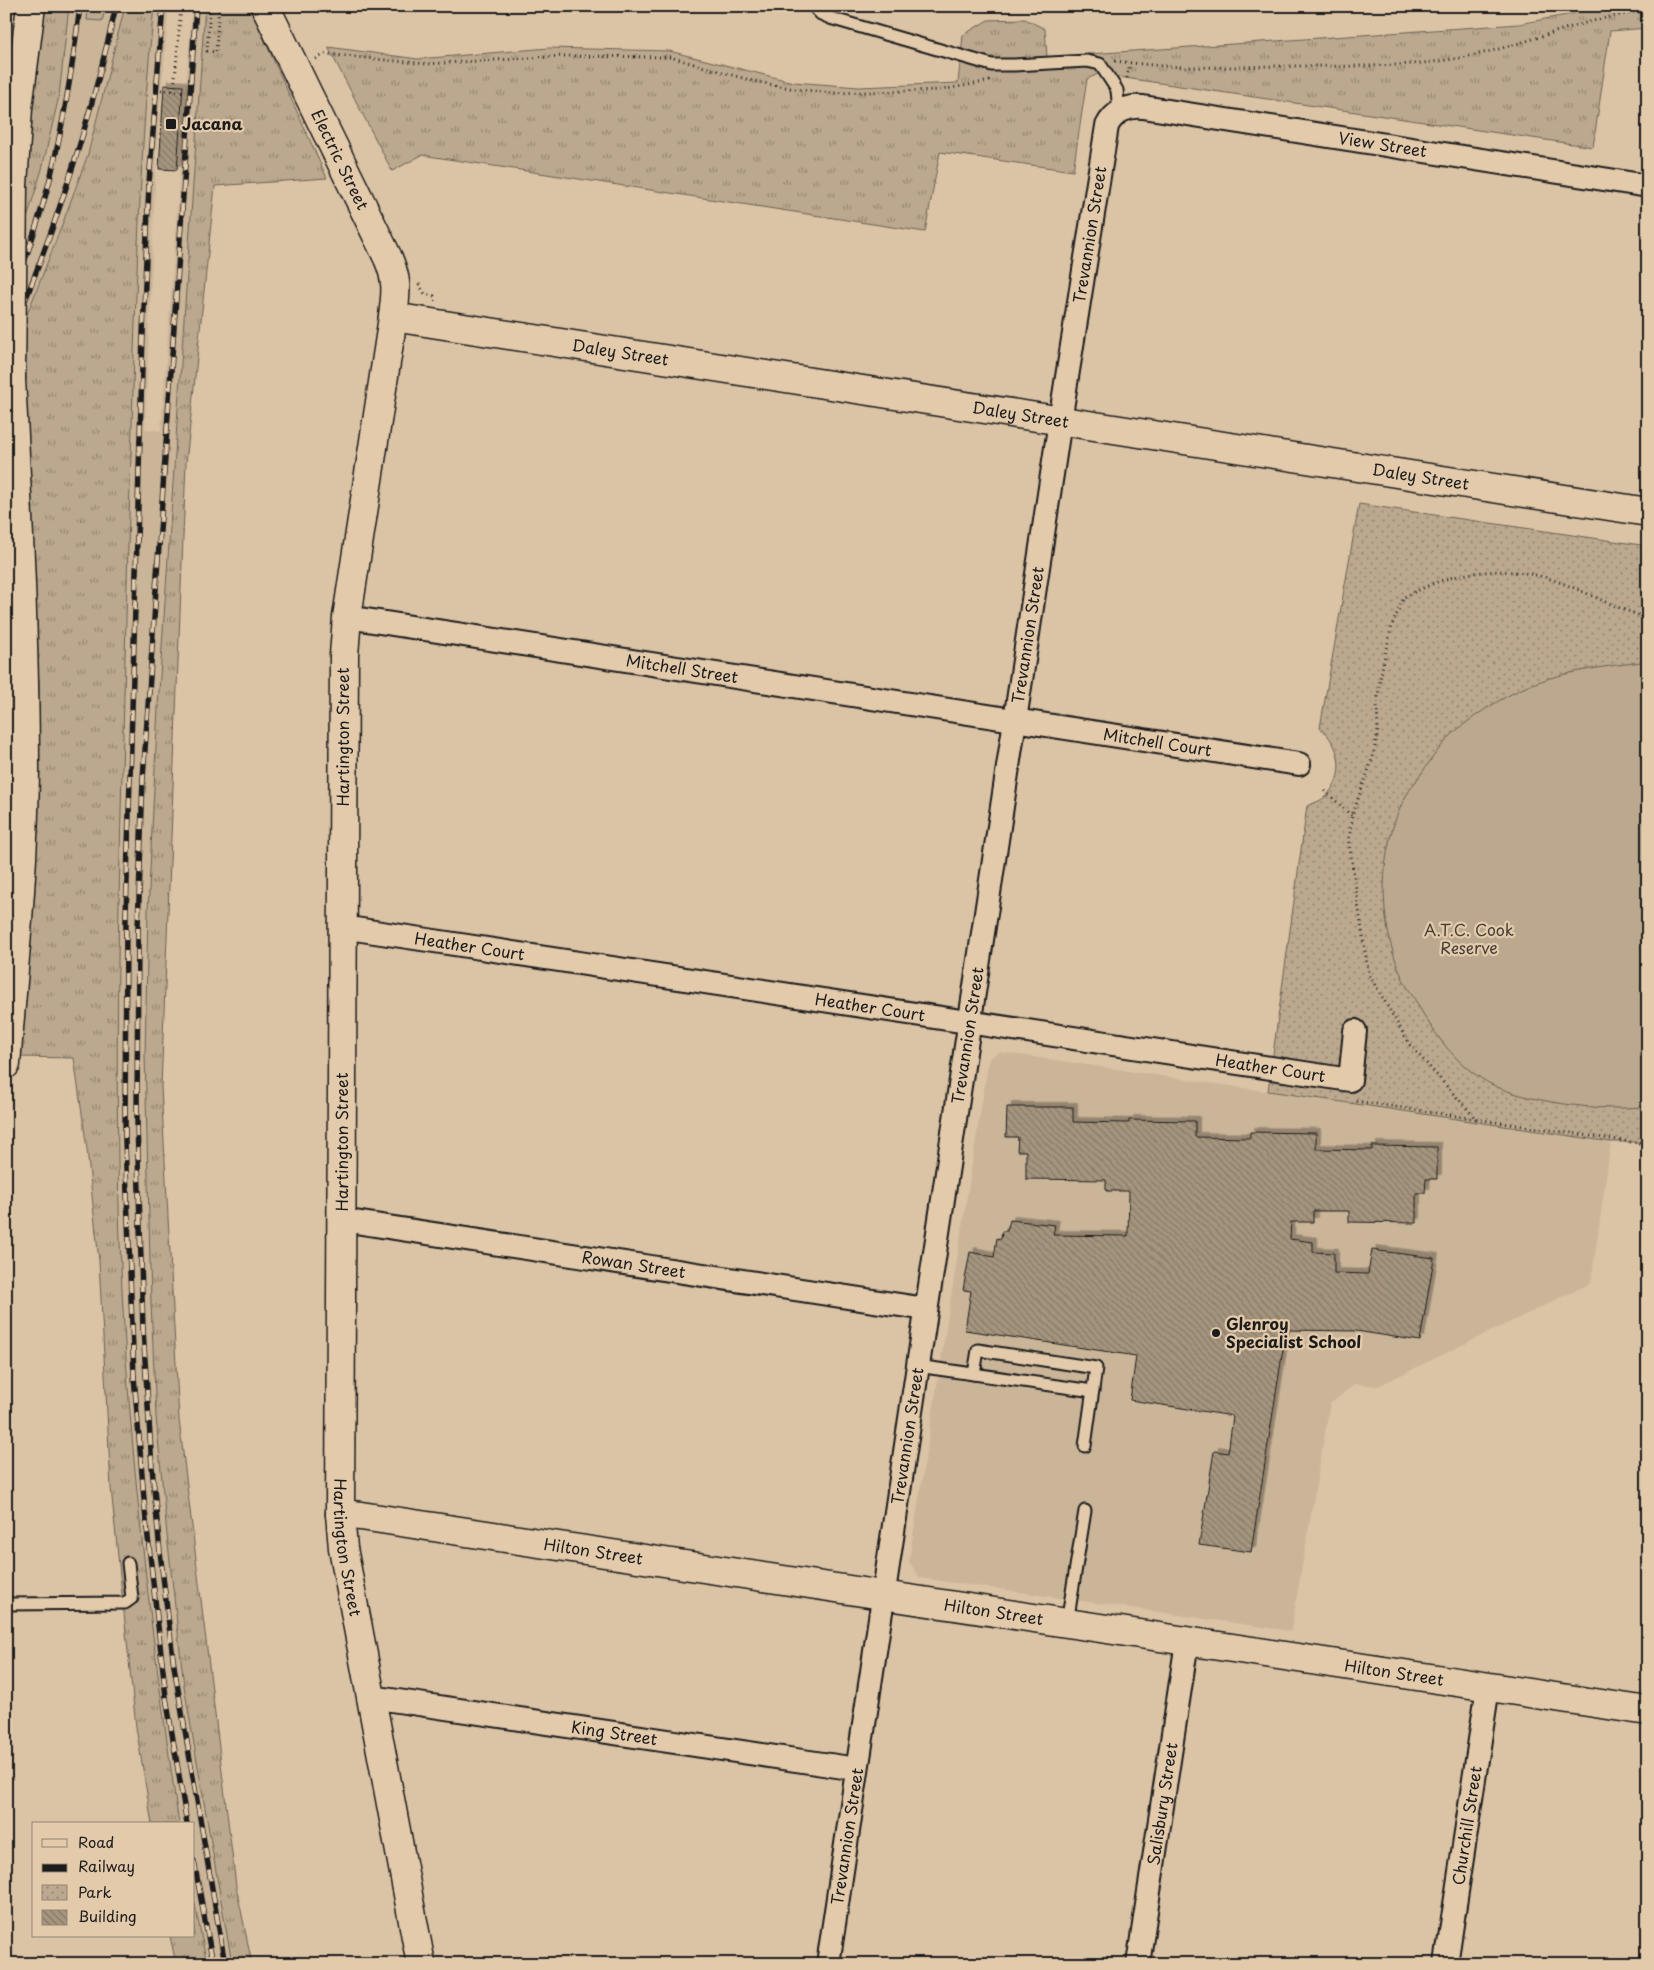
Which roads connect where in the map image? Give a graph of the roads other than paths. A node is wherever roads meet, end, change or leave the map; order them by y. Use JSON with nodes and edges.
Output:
{"nodes":[{"id":1,"x":31,"y":6,"type":"edge"},
{"id":2,"x":265,"y":6,"type":"edge"},
{"id":3,"x":813,"y":6,"type":"edge"},
{"id":4,"x":1119,"y":112,"type":"junction"},
{"id":5,"x":1648,"y":186,"type":"edge"},
{"id":6,"x":393,"y":317,"type":"junction"},
{"id":7,"x":1060,"y":421,"type":"junction"},
{"id":8,"x":1648,"y":512,"type":"edge"},
{"id":9,"x":347,"y":617,"type":"junction"},
{"id":10,"x":1016,"y":720,"type":"junction"},
{"id":11,"x":1299,"y":764,"type":"dead end"},
{"id":12,"x":342,"y":927,"type":"junction"},
{"id":13,"x":970,"y":1022,"type":"junction"},
{"id":14,"x":1355,"y":1031,"type":"dead end"},
{"id":15,"x":6,"y":1064,"type":"edge"},
{"id":16,"x":342,"y":1220,"type":"junction"},
{"id":17,"x":926,"y":1309,"type":"junction"},
{"id":18,"x":917,"y":1366,"type":"junction"},
{"id":19,"x":974,"y":1374,"type":"junction"},
{"id":20,"x":1093,"y":1391,"type":"junction"},
{"id":21,"x":1084,"y":1446,"type":"dead end"},
{"id":22,"x":1084,"y":1511,"type":"dead end"},
{"id":23,"x":340,"y":1514,"type":"junction"},
{"id":24,"x":128,"y":1563,"type":"dead end"},
{"id":25,"x":884,"y":1594,"type":"junction"},
{"id":26,"x":6,"y":1604,"type":"edge"},
{"id":27,"x":1067,"y":1623,"type":"junction"},
{"id":28,"x":1187,"y":1642,"type":"junction"},
{"id":29,"x":1488,"y":1687,"type":"junction"},
{"id":30,"x":371,"y":1697,"type":"junction"},
{"id":31,"x":1648,"y":1711,"type":"edge"},
{"id":32,"x":857,"y":1770,"type":"junction"},
{"id":33,"x":421,"y":1964,"type":"edge"},
{"id":34,"x":828,"y":1964,"type":"edge"},
{"id":35,"x":1138,"y":1964,"type":"edge"},
{"id":36,"x":1446,"y":1964,"type":"edge"}],
"edges":[{"from":1,"to":15,"type":"street","bridge":true},
{"from":2,"to":6,"type":"street","name":"Electric Street"},
{"from":3,"to":4,"type":"lane"},
{"from":4,"to":5,"type":"street","name":"View Street"},
{"from":4,"to":7,"type":"street","name":"Trevannion Street"},
{"from":6,"to":7,"type":"street","name":"Daley Street"},
{"from":6,"to":9,"type":"street","name":"Hartington Street"},
{"from":7,"to":8,"type":"street","name":"Daley Street"},
{"from":7,"to":10,"type":"street","name":"Trevannion Street"},
{"from":9,"to":10,"type":"street","name":"Mitchell Street"},
{"from":9,"to":12,"type":"street","name":"Hartington Street"},
{"from":10,"to":11,"type":"street","name":"Mitchell Court"},
{"from":10,"to":13,"type":"street","name":"Trevannion Street"},
{"from":12,"to":13,"type":"street","name":"Heather Court"},
{"from":12,"to":16,"type":"street","name":"Hartington Street"},
{"from":13,"to":14,"type":"street","name":"Heather Court"},
{"from":13,"to":17,"type":"street","name":"Trevannion Street"},
{"from":16,"to":17,"type":"street","name":"Rowan Street"},
{"from":16,"to":23,"type":"street","name":"Hartington Street"},
{"from":17,"to":18,"type":"street","name":"Trevannion Street"},
{"from":18,"to":19,"type":"lane"},
{"from":18,"to":25,"type":"street","name":"Trevannion Street"},
{"from":19,"to":20,"type":"lane"},
{"from":19,"to":20,"type":"lane"},
{"from":20,"to":21,"type":"lane"},
{"from":22,"to":27,"type":"lane"},
{"from":23,"to":25,"type":"street","name":"Hilton Street"},
{"from":23,"to":30,"type":"street","name":"Hartington Street"},
{"from":24,"to":26,"type":"lane"},
{"from":25,"to":27,"type":"street","name":"Hilton Street"},
{"from":25,"to":32,"type":"street","name":"Trevannion Street"},
{"from":27,"to":28,"type":"street","name":"Hilton Street"},
{"from":28,"to":29,"type":"street","name":"Hilton Street"},
{"from":28,"to":35,"type":"street","name":"Salisbury Street"},
{"from":29,"to":31,"type":"street","name":"Hilton Street"},
{"from":29,"to":36,"type":"street","name":"Churchill Street"},
{"from":30,"to":32,"type":"street","name":"King Street"},
{"from":30,"to":33,"type":"street","name":"Hartington Street"},
{"from":32,"to":34,"type":"street","name":"Trevannion Street"}]}
